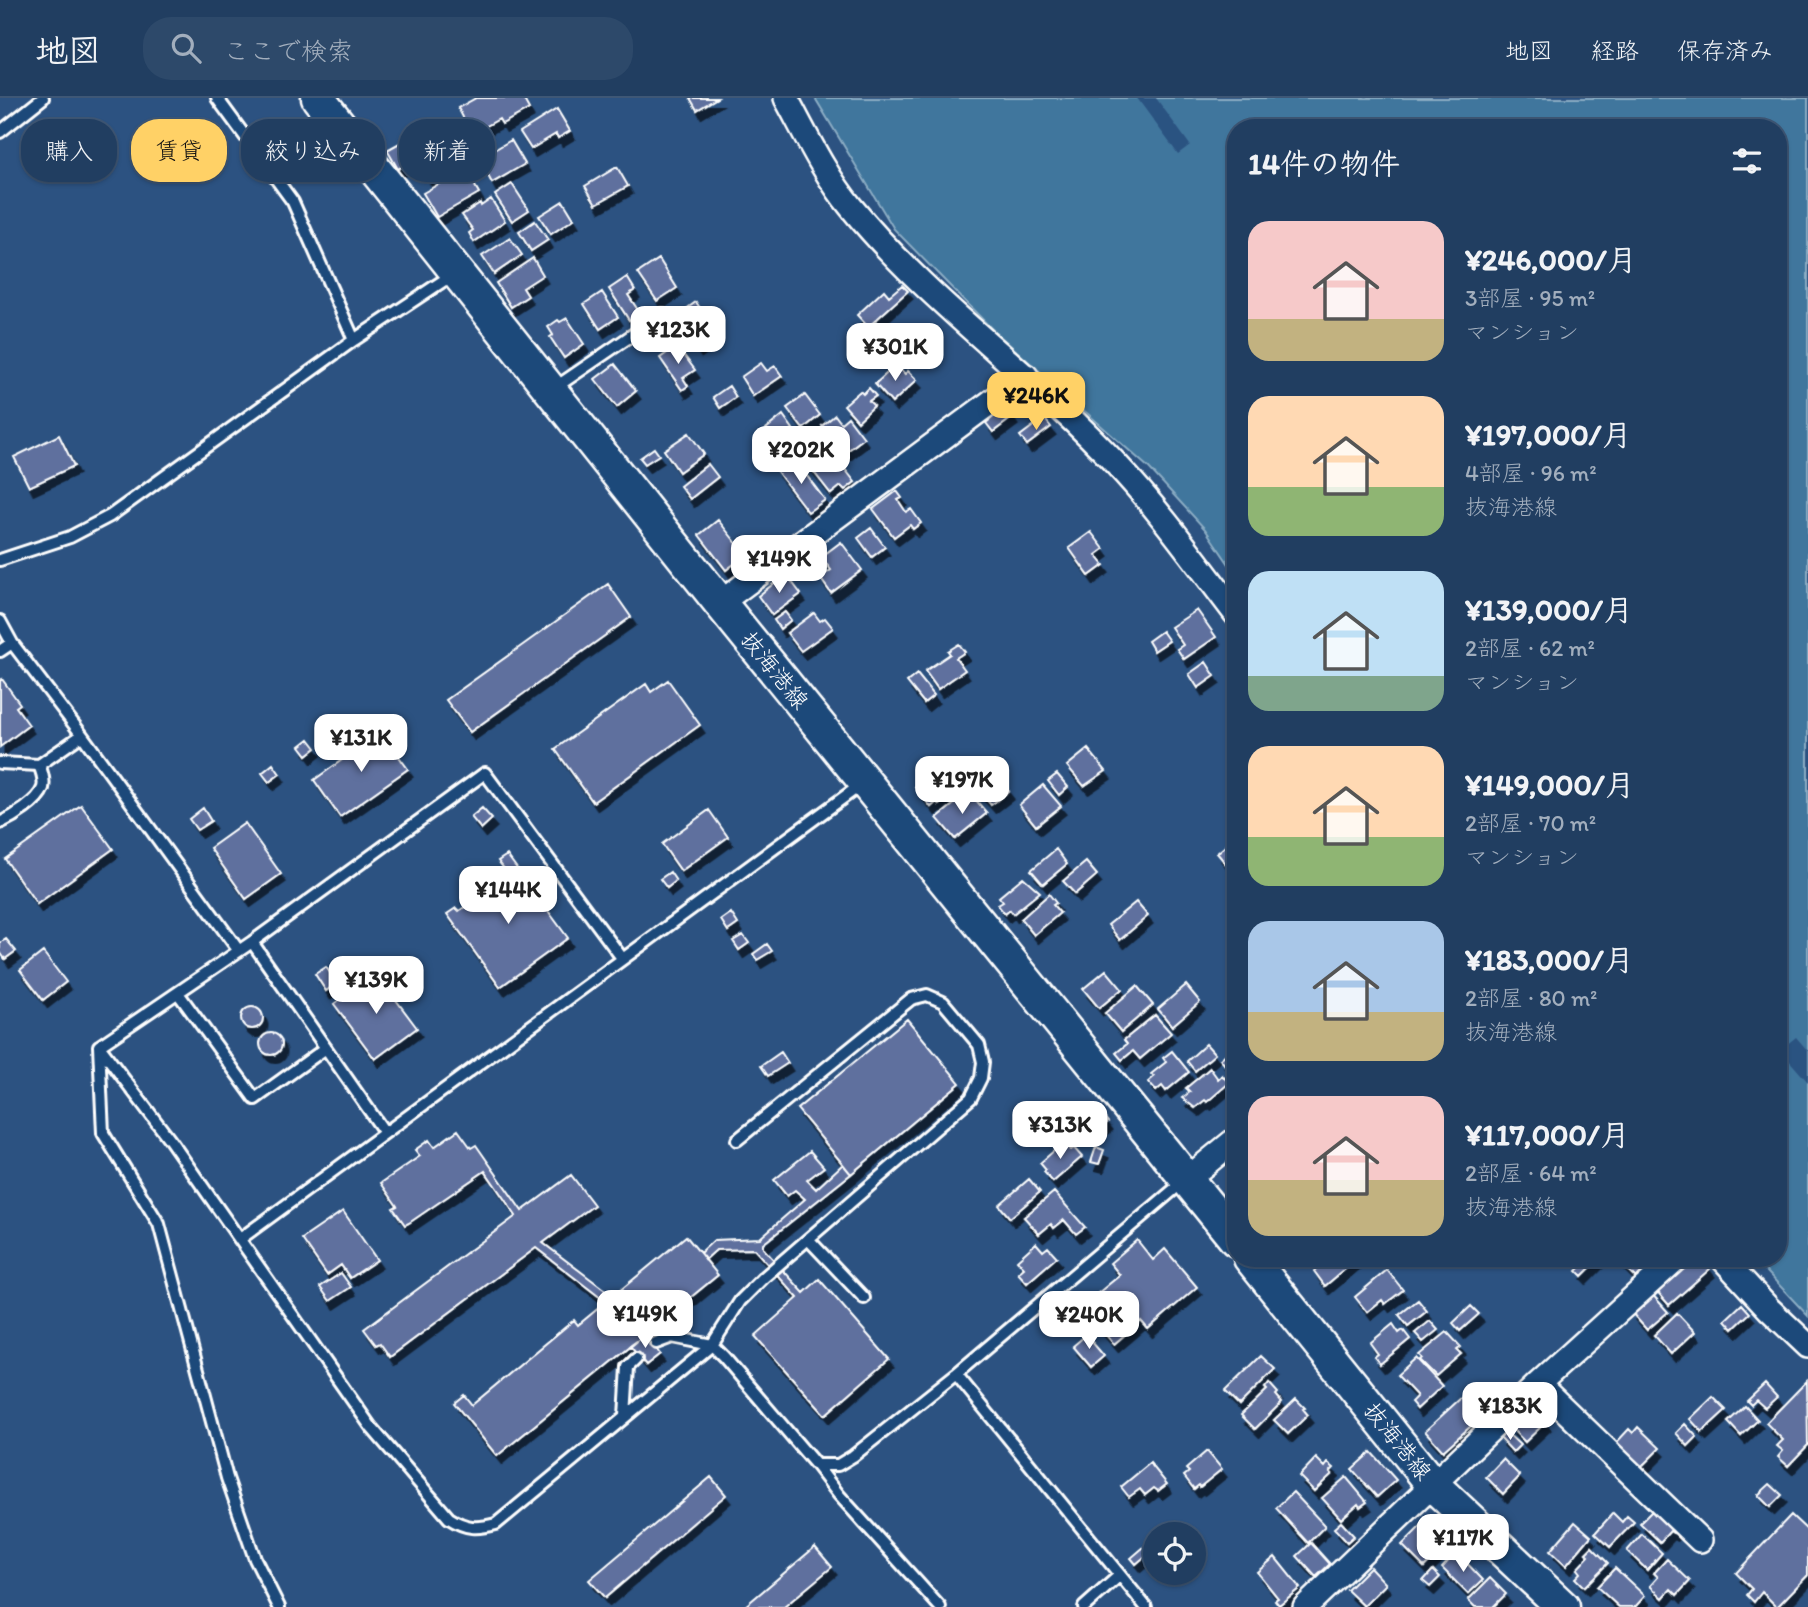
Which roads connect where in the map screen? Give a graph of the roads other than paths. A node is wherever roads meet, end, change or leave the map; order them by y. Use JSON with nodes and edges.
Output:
{"nodes":[{"id":1,"x":43,"y":98,"type":"edge"},
{"id":2,"x":217,"y":98,"type":"edge"},
{"id":3,"x":318,"y":98,"type":"edge"},
{"id":4,"x":786,"y":98,"type":"edge"},
{"id":5,"x":0,"y":132,"type":"edge"},
{"id":6,"x":457,"y":272,"type":"junction"},
{"id":7,"x":663,"y":314,"type":"dead end"},
{"id":8,"x":354,"y":341,"type":"junction"},
{"id":9,"x":1026,"y":376,"type":"junction"},
{"id":10,"x":550,"y":391,"type":"junction"},
{"id":11,"x":0,"y":560,"type":"edge"},
{"id":12,"x":1227,"y":602,"type":"edge"},
{"id":13,"x":720,"y":603,"type":"junction"},
{"id":14,"x":0,"y":621,"type":"edge"},
{"id":15,"x":12,"y":642,"type":"junction"},
{"id":16,"x":0,"y":651,"type":"edge"},
{"id":17,"x":82,"y":734,"type":"junction"},
{"id":18,"x":0,"y":763,"type":"edge"},
{"id":19,"x":39,"y":765,"type":"junction"},
{"id":20,"x":866,"y":781,"type":"junction"},
{"id":21,"x":0,"y":823,"type":"edge"},
{"id":22,"x":252,"y":942,"type":"junction"},
{"id":23,"x":239,"y":951,"type":"junction"},
{"id":24,"x":622,"y":958,"type":"junction"},
{"id":25,"x":178,"y":993,"type":"junction"},
{"id":26,"x":99,"y":1046,"type":"junction"},
{"id":27,"x":326,"y":1048,"type":"junction"},
{"id":28,"x":385,"y":1133,"type":"junction"},
{"id":29,"x":737,"y":1140,"type":"dead end"},
{"id":30,"x":1227,"y":1146,"type":"edge"},
{"id":31,"x":1186,"y":1180,"type":"junction"},
{"id":32,"x":1227,"y":1229,"type":"edge"},
{"id":33,"x":240,"y":1239,"type":"junction"},
{"id":34,"x":809,"y":1240,"type":"junction"},
{"id":35,"x":1257,"y":1267,"type":"edge"},
{"id":36,"x":1667,"y":1267,"type":"edge"},
{"id":37,"x":1730,"y":1267,"type":"edge"},
{"id":38,"x":864,"y":1298,"type":"dead end"},
{"id":39,"x":656,"y":1343,"type":"dead end"},
{"id":40,"x":712,"y":1345,"type":"junction"},
{"id":41,"x":1808,"y":1346,"type":"edge"},
{"id":42,"x":636,"y":1359,"type":"dead end"},
{"id":43,"x":956,"y":1374,"type":"junction"},
{"id":44,"x":1538,"y":1384,"type":"junction"},
{"id":45,"x":625,"y":1416,"type":"junction"},
{"id":46,"x":816,"y":1465,"type":"junction"},
{"id":47,"x":1433,"y":1485,"type":"junction"},
{"id":48,"x":1700,"y":1541,"type":"dead end"},
{"id":49,"x":1119,"y":1575,"type":"junction"},
{"id":50,"x":279,"y":1607,"type":"edge"},
{"id":51,"x":940,"y":1607,"type":"edge"},
{"id":52,"x":1084,"y":1607,"type":"edge"},
{"id":53,"x":1146,"y":1607,"type":"edge"},
{"id":54,"x":1305,"y":1607,"type":"edge"},
{"id":55,"x":1563,"y":1607,"type":"edge"}],
"edges":[{"from":1,"to":5,"type":"lane"},
{"from":2,"to":8,"type":"lane"},
{"from":3,"to":6,"type":"main road","name":"抜海港線"},
{"from":4,"to":9,"type":"street"},
{"from":6,"to":8,"type":"lane"},
{"from":6,"to":10,"type":"main road","name":"抜海港線"},
{"from":7,"to":10,"type":"lane"},
{"from":8,"to":11,"type":"lane"},
{"from":9,"to":12,"type":"street"},
{"from":9,"to":13,"type":"street"},
{"from":10,"to":13,"type":"main road","name":"抜海港線"},
{"from":13,"to":20,"type":"main road","name":"抜海港線"},
{"from":14,"to":15,"type":"lane"},
{"from":15,"to":16,"type":"lane"},
{"from":15,"to":17,"type":"lane"},
{"from":17,"to":19,"type":"lane"},
{"from":17,"to":23,"type":"lane"},
{"from":18,"to":19,"type":"lane"},
{"from":19,"to":21,"type":"lane"},
{"from":20,"to":24,"type":"lane"},
{"from":20,"to":31,"type":"main road","name":"抜海港線"},
{"from":22,"to":23,"type":"lane"},
{"from":22,"to":24,"type":"lane"},
{"from":22,"to":27,"type":"lane"},
{"from":23,"to":25,"type":"lane"},
{"from":24,"to":28,"type":"lane"},
{"from":25,"to":26,"type":"lane"},
{"from":25,"to":27,"type":"lane"},
{"from":26,"to":33,"type":"lane"},
{"from":26,"to":50,"type":"lane"},
{"from":27,"to":28,"type":"lane"},
{"from":28,"to":33,"type":"lane"},
{"from":29,"to":34,"type":"lane"},
{"from":30,"to":31,"type":"street"},
{"from":31,"to":32,"type":"main road","name":"抜海港線"},
{"from":31,"to":43,"type":"lane"},
{"from":33,"to":45,"type":"lane"},
{"from":34,"to":38,"type":"lane"},
{"from":34,"to":40,"type":"lane"},
{"from":35,"to":47,"type":"main road","name":"抜海港線"},
{"from":36,"to":44,"type":"street"},
{"from":37,"to":41,"type":"street"},
{"from":39,"to":40,"type":"lane"},
{"from":40,"to":45,"type":"lane"},
{"from":40,"to":46,"type":"lane"},
{"from":42,"to":45,"type":"lane"},
{"from":43,"to":46,"type":"lane"},
{"from":43,"to":49,"type":"lane"},
{"from":44,"to":47,"type":"street"},
{"from":44,"to":48,"type":"street"},
{"from":46,"to":51,"type":"lane"},
{"from":47,"to":54,"type":"street"},
{"from":47,"to":55,"type":"main road","name":"抜海港線"},
{"from":49,"to":52,"type":"lane"},
{"from":49,"to":53,"type":"lane"}]}
